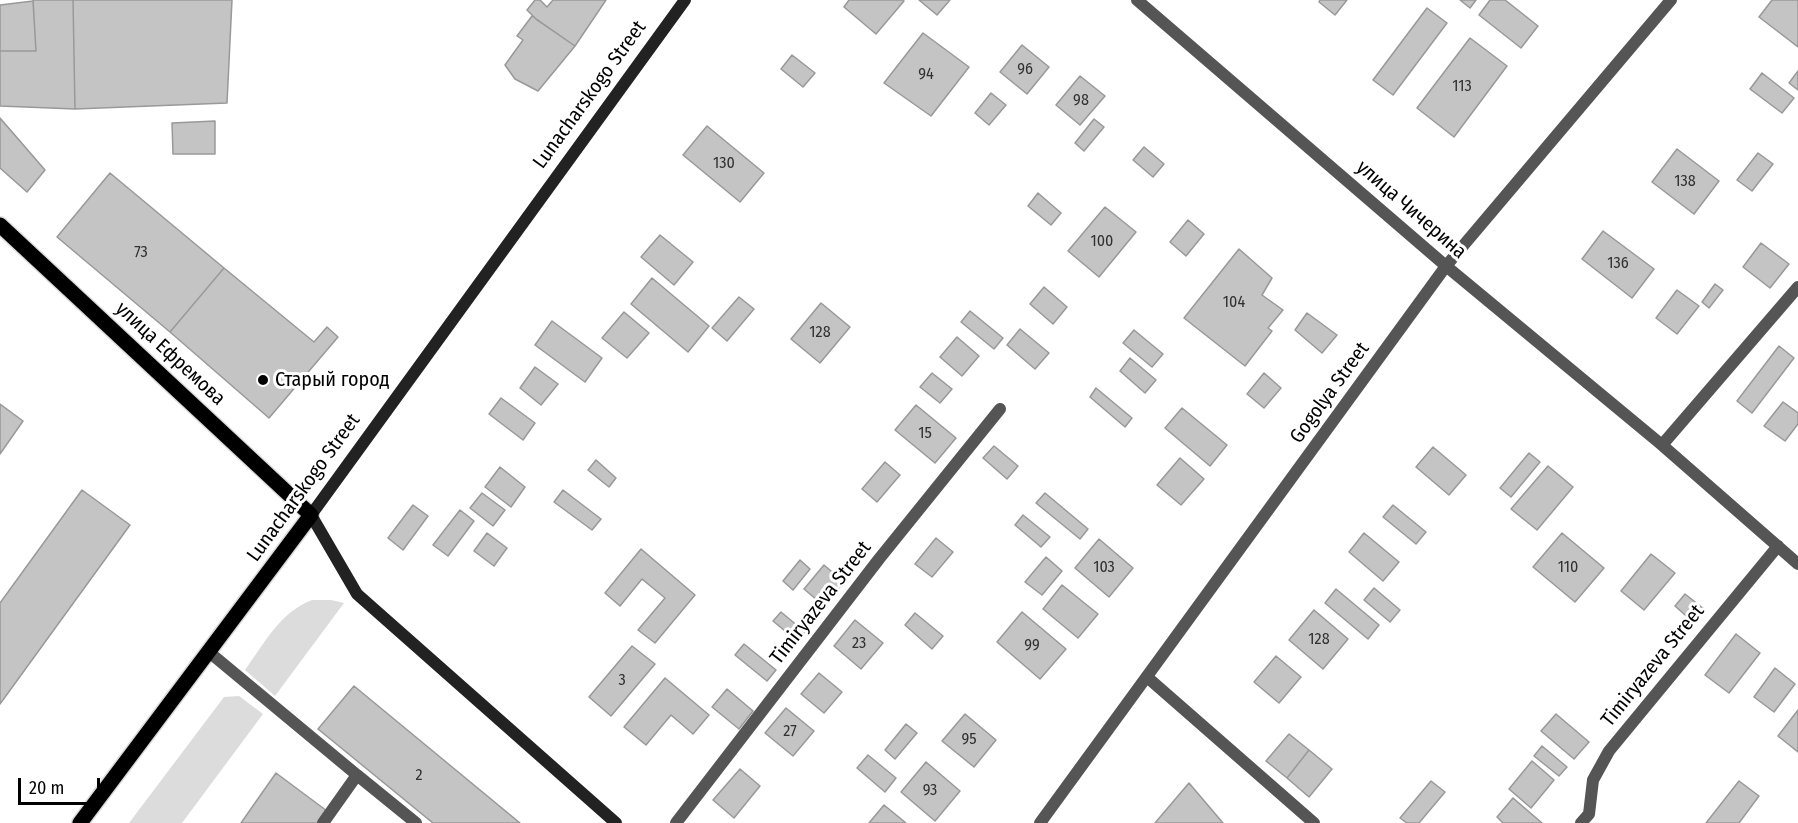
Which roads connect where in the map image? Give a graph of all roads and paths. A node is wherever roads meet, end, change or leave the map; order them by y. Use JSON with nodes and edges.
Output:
{"nodes":[{"id":1,"x":685,"y":0,"type":"edge"},
{"id":2,"x":1137,"y":0,"type":"edge"},
{"id":3,"x":1671,"y":0,"type":"edge"},
{"id":4,"x":0,"y":225,"type":"edge"},
{"id":5,"x":1446,"y":266,"type":"junction"},
{"id":6,"x":1798,"y":287,"type":"edge"},
{"id":7,"x":1000,"y":409,"type":"dead end"},
{"id":8,"x":1662,"y":445,"type":"junction"},
{"id":9,"x":311,"y":515,"type":"junction"},
{"id":10,"x":1778,"y":546,"type":"junction"},
{"id":11,"x":1798,"y":564,"type":"edge"},
{"id":12,"x":209,"y":652,"type":"junction"},
{"id":13,"x":1147,"y":677,"type":"junction"},
{"id":14,"x":357,"y":775,"type":"junction"},
{"id":15,"x":80,"y":823,"type":"edge"},
{"id":16,"x":323,"y":823,"type":"edge"},
{"id":17,"x":416,"y":823,"type":"edge"},
{"id":18,"x":616,"y":823,"type":"edge"},
{"id":19,"x":676,"y":823,"type":"edge"},
{"id":20,"x":1040,"y":823,"type":"edge"},
{"id":21,"x":1314,"y":823,"type":"edge"},
{"id":22,"x":1581,"y":823,"type":"edge"}],
"edges":[{"from":1,"to":9,"type":"street","name":"Lunacharskogo Street"},
{"from":2,"to":5,"type":"street","name":"улица Чичерина"},
{"from":3,"to":5,"type":"street","name":"Gogolya Street"},
{"from":4,"to":9,"type":"main road","name":"улица Ефремова"},
{"from":5,"to":8,"type":"street","name":"улица Чичерина"},
{"from":5,"to":13,"type":"street","name":"Gogolya Street"},
{"from":6,"to":8,"type":"street"},
{"from":7,"to":19,"type":"street","name":"Timiryazeva Street"},
{"from":8,"to":10,"type":"street","name":"улица Чичерина"},
{"from":9,"to":12,"type":"main road","name":"Lunacharskogo Street"},
{"from":9,"to":18,"type":"street"},
{"from":10,"to":11,"type":"street","name":"улица Чичерина"},
{"from":10,"to":22,"type":"street","name":"Timiryazeva Street"},
{"from":12,"to":14,"type":"street"},
{"from":12,"to":15,"type":"main road","name":"Lunacharskogo Street"},
{"from":13,"to":20,"type":"street","name":"Gogolya Street"},
{"from":13,"to":21,"type":"street"},
{"from":14,"to":16,"type":"street"},
{"from":14,"to":17,"type":"street"}]}
